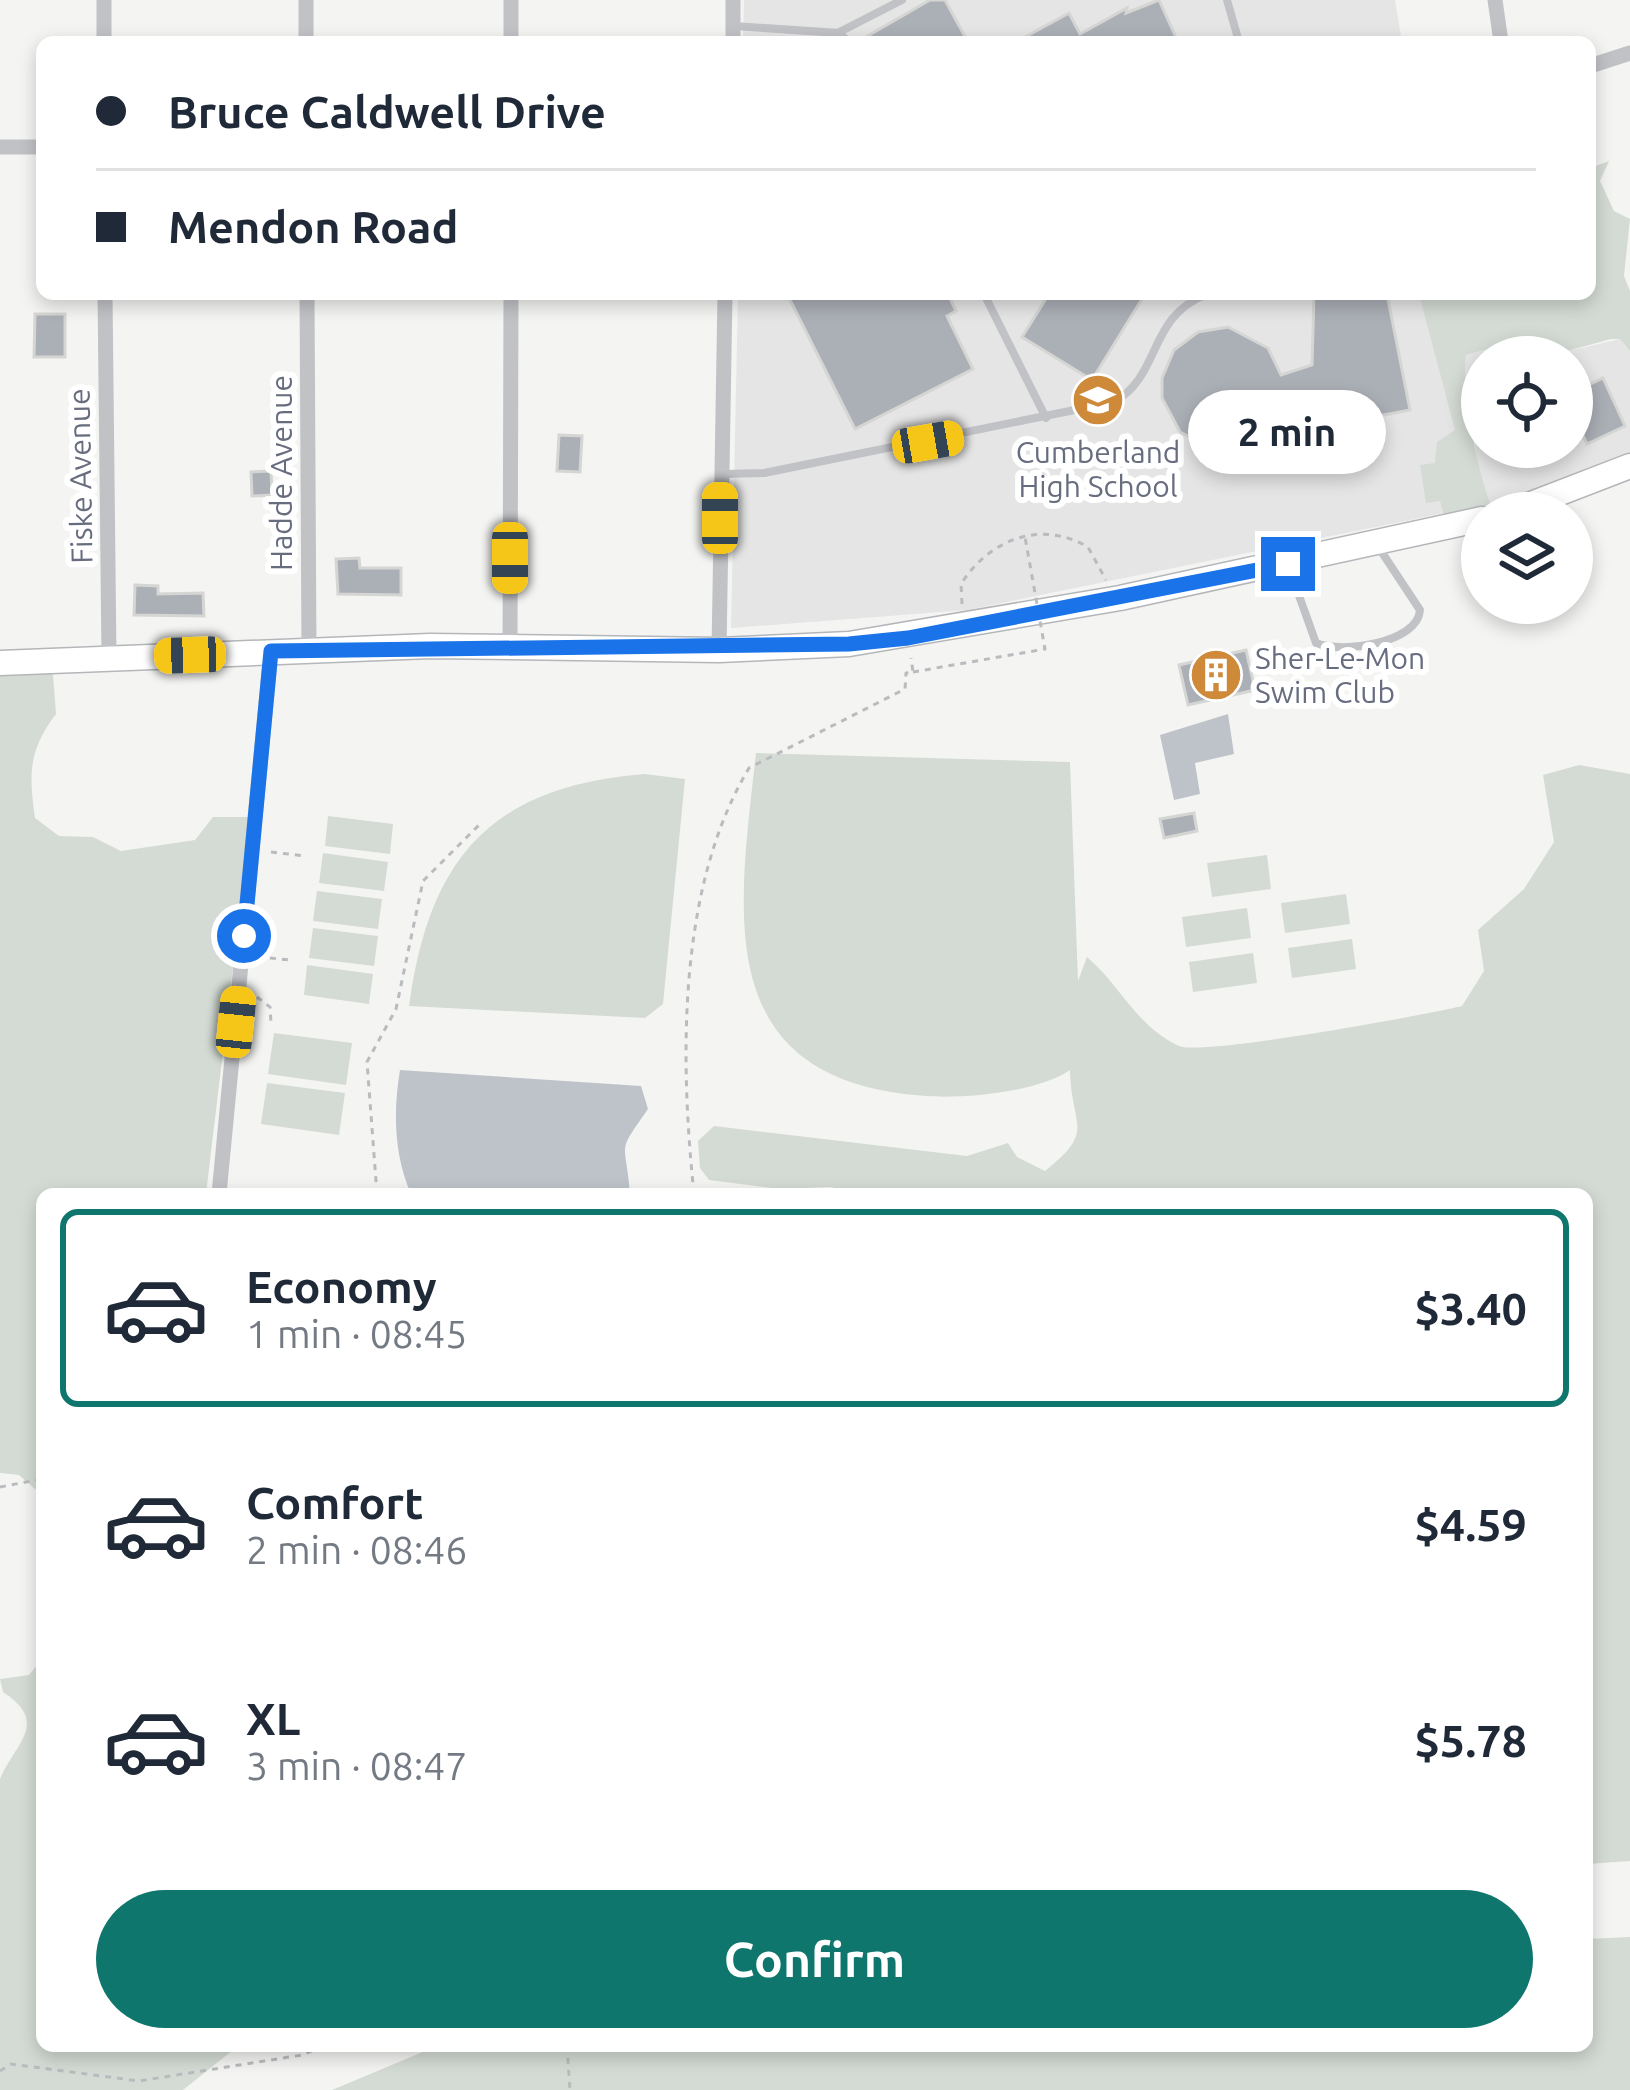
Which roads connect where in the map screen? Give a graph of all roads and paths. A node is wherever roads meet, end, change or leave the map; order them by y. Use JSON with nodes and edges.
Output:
{"nodes":[{"id":1,"x":104,"y":0,"type":"edge"},
{"id":2,"x":306,"y":0,"type":"edge"},
{"id":3,"x":512,"y":0,"type":"edge"},
{"id":4,"x":734,"y":0,"type":"edge"},
{"id":5,"x":902,"y":0,"type":"edge"},
{"id":6,"x":1227,"y":0,"type":"edge"},
{"id":7,"x":1495,"y":0,"type":"edge"},
{"id":8,"x":838,"y":32,"type":"junction"},
{"id":9,"x":733,"y":34,"type":"edge"},
{"id":10,"x":104,"y":36,"type":"edge"},
{"id":11,"x":306,"y":36,"type":"edge"},
{"id":12,"x":511,"y":36,"type":"edge"},
{"id":13,"x":831,"y":36,"type":"edge"},
{"id":14,"x":842,"y":36,"type":"edge"},
{"id":15,"x":1237,"y":36,"type":"edge"},
{"id":16,"x":1501,"y":36,"type":"edge"},
{"id":17,"x":1630,"y":53,"type":"edge"},
{"id":18,"x":1596,"y":64,"type":"edge"},
{"id":19,"x":0,"y":146,"type":"edge"},
{"id":20,"x":36,"y":147,"type":"edge"},
{"id":21,"x":105,"y":300,"type":"edge"},
{"id":22,"x":307,"y":300,"type":"edge"},
{"id":23,"x":511,"y":300,"type":"edge"},
{"id":24,"x":725,"y":300,"type":"edge"},
{"id":25,"x":987,"y":300,"type":"edge"},
{"id":26,"x":1196,"y":300,"type":"edge"},
{"id":27,"x":1046,"y":418,"type":"junction"},
{"id":28,"x":1630,"y":466,"type":"edge"},
{"id":29,"x":720,"y":474,"type":"junction"},
{"id":30,"x":1563,"y":492,"type":"edge"},
{"id":31,"x":1461,"y":524,"type":"edge"},
{"id":32,"x":1025,"y":538,"type":"junction"},
{"id":33,"x":1376,"y":544,"type":"junction"},
{"id":34,"x":1288,"y":564,"type":"junction"},
{"id":35,"x":1108,"y":587,"type":"dead end"},
{"id":36,"x":963,"y":615,"type":"dead end"},
{"id":37,"x":510,"y":646,"type":"junction"},
{"id":38,"x":718,"y":650,"type":"junction"},
{"id":39,"x":271,"y":651,"type":"junction"},
{"id":40,"x":309,"y":651,"type":"junction"},
{"id":41,"x":910,"y":654,"type":"dead end"},
{"id":42,"x":109,"y":658,"type":"junction"},
{"id":43,"x":0,"y":663,"type":"edge"},
{"id":44,"x":913,"y":672,"type":"junction"},
{"id":45,"x":482,"y":822,"type":"dead end"},
{"id":46,"x":271,"y":852,"type":"dead end"},
{"id":47,"x":305,"y":856,"type":"dead end"},
{"id":48,"x":258,"y":956,"type":"dead end"},
{"id":49,"x":291,"y":960,"type":"dead end"},
{"id":50,"x":254,"y":996,"type":"dead end"},
{"id":51,"x":271,"y":1023,"type":"dead end"},
{"id":52,"x":220,"y":1188,"type":"edge"},
{"id":53,"x":376,"y":1188,"type":"edge"},
{"id":54,"x":693,"y":1188,"type":"edge"},
{"id":55,"x":36,"y":1480,"type":"edge"},
{"id":56,"x":0,"y":1486,"type":"edge"},
{"id":57,"x":309,"y":2052,"type":"edge"},
{"id":58,"x":567,"y":2052,"type":"edge"},
{"id":59,"x":0,"y":2071,"type":"edge"},
{"id":60,"x":570,"y":2090,"type":"edge"}],
"edges":[{"from":1,"to":10,"type":"street"},
{"from":2,"to":11,"type":"street"},
{"from":3,"to":12,"type":"street"},
{"from":4,"to":9,"type":"street"},
{"from":5,"to":8,"type":"lane"},
{"from":6,"to":15,"type":"lane"},
{"from":7,"to":16,"type":"street"},
{"from":8,"to":9,"type":"lane"},
{"from":8,"to":13,"type":"lane"},
{"from":8,"to":14,"type":"lane"},
{"from":17,"to":18,"type":"street"},
{"from":19,"to":20,"type":"street"},
{"from":21,"to":42,"type":"street","name":"Fiske Avenue"},
{"from":22,"to":40,"type":"street","name":"Hadde Avenue"},
{"from":23,"to":37,"type":"street"},
{"from":24,"to":29,"type":"street"},
{"from":25,"to":27,"type":"lane"},
{"from":26,"to":27,"type":"lane"},
{"from":27,"to":29,"type":"lane"},
{"from":28,"to":30,"type":"main road"},
{"from":29,"to":38,"type":"street"},
{"from":31,"to":33,"type":"main road"},
{"from":32,"to":35,"type":"path"},
{"from":32,"to":36,"type":"path"},
{"from":32,"to":44,"type":"path","bridge":true},
{"from":33,"to":34,"type":"main road"},
{"from":33,"to":34,"type":"lane"},
{"from":34,"to":38,"type":"main road"},
{"from":37,"to":38,"type":"main road"},
{"from":37,"to":40,"type":"main road"},
{"from":39,"to":40,"type":"main road"},
{"from":39,"to":42,"type":"main road"},
{"from":39,"to":52,"type":"street"},
{"from":41,"to":44,"type":"path"},
{"from":42,"to":43,"type":"main road"},
{"from":44,"to":54,"type":"path"},
{"from":45,"to":53,"type":"path"},
{"from":46,"to":47,"type":"path"},
{"from":48,"to":49,"type":"path"},
{"from":50,"to":51,"type":"path"},
{"from":55,"to":56,"type":"path"},
{"from":57,"to":59,"type":"path"},
{"from":58,"to":60,"type":"path"}]}
